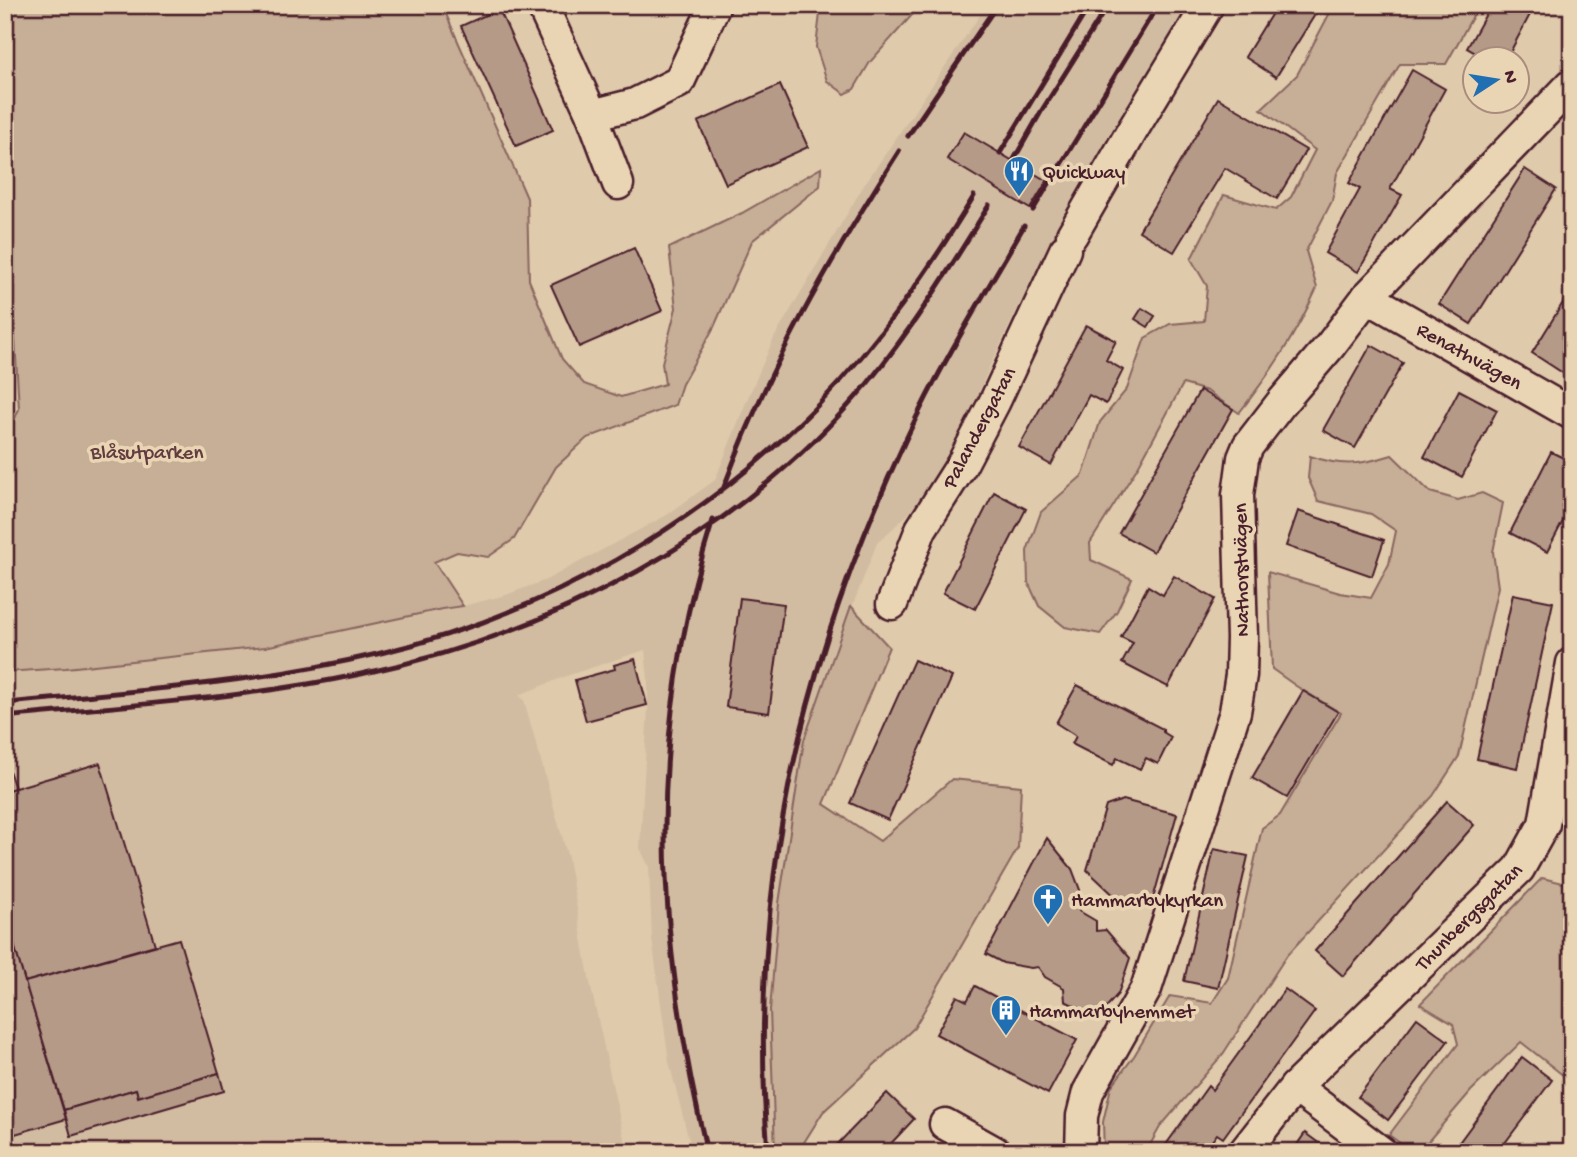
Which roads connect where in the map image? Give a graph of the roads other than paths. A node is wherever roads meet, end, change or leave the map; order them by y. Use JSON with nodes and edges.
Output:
{"nodes":[{"id":1,"x":542,"y":5,"type":"edge"},
{"id":2,"x":715,"y":5,"type":"edge"},
{"id":3,"x":1208,"y":5,"type":"edge"},
{"id":4,"x":1572,"y":83,"type":"edge"},
{"id":5,"x":598,"y":114,"type":"junction"},
{"id":6,"x":618,"y":184,"type":"dead end"},
{"id":7,"x":1367,"y":297,"type":"junction"},
{"id":8,"x":1572,"y":414,"type":"edge"},
{"id":9,"x":892,"y":604,"type":"dead end"},
{"id":10,"x":1572,"y":663,"type":"edge"},
{"id":11,"x":1296,"y":1087,"type":"junction"},
{"id":12,"x":945,"y":1124,"type":"dead end"},
{"id":13,"x":995,"y":1152,"type":"edge"},
{"id":14,"x":1081,"y":1152,"type":"edge"},
{"id":15,"x":1244,"y":1152,"type":"edge"},
{"id":16,"x":1381,"y":1152,"type":"edge"}],
"edges":[{"from":1,"to":5,"type":"street"},
{"from":2,"to":5,"type":"street"},
{"from":3,"to":9,"type":"street","name":"Palandergatan"},
{"from":4,"to":7,"type":"street","name":"Nathorstvägen"},
{"from":5,"to":6,"type":"street"},
{"from":7,"to":8,"type":"street","name":"Renathvägen"},
{"from":7,"to":14,"type":"street","name":"Nathorstvägen"},
{"from":10,"to":11,"type":"street","name":"Thunbergsgatan"},
{"from":11,"to":15,"type":"street","name":"Thunbergsgatan"},
{"from":11,"to":16,"type":"street"},
{"from":12,"to":13,"type":"street"}]}
